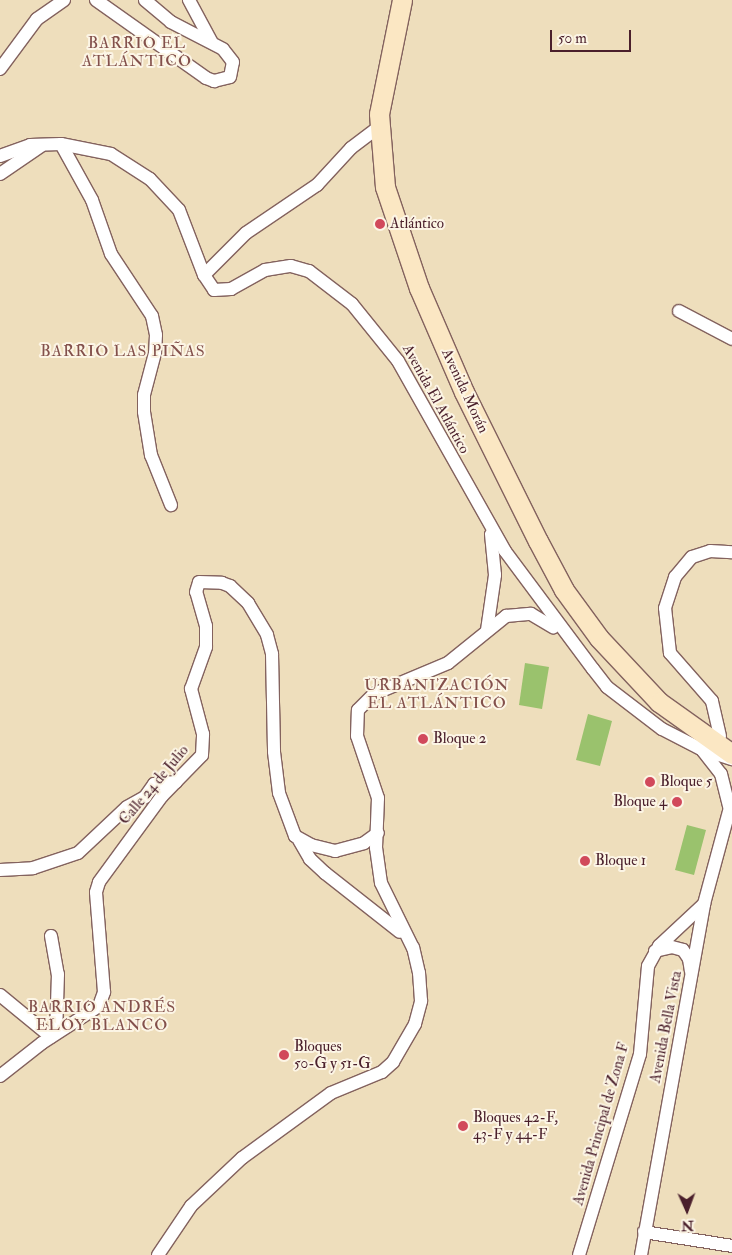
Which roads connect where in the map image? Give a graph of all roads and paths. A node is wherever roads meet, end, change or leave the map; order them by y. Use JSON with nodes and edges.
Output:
{"nodes":[{"id":1,"x":64,"y":0,"type":"edge"},
{"id":2,"x":96,"y":0,"type":"edge"},
{"id":3,"x":145,"y":0,"type":"edge"},
{"id":4,"x":189,"y":0,"type":"edge"},
{"id":5,"x":402,"y":0,"type":"edge"},
{"id":6,"x":211,"y":42,"type":"junction"},
{"id":7,"x":0,"y":70,"type":"edge"},
{"id":8,"x":378,"y":128,"type":"junction"},
{"id":9,"x":43,"y":144,"type":"junction"},
{"id":10,"x":61,"y":144,"type":"junction"},
{"id":11,"x":0,"y":156,"type":"edge"},
{"id":12,"x":0,"y":174,"type":"edge"},
{"id":13,"x":204,"y":275,"type":"junction"},
{"id":14,"x":679,"y":311,"type":"dead end"},
{"id":15,"x":732,"y":339,"type":"edge"},
{"id":16,"x":171,"y":505,"type":"dead end"},
{"id":17,"x":489,"y":526,"type":"junction"},
{"id":18,"x":732,"y":552,"type":"edge"},
{"id":19,"x":486,"y":632,"type":"junction"},
{"id":20,"x":573,"y":645,"type":"junction"},
{"id":21,"x":691,"y":727,"type":"junction"},
{"id":22,"x":726,"y":738,"type":"edge"},
{"id":23,"x":701,"y":749,"type":"junction"},
{"id":24,"x":732,"y":754,"type":"edge"},
{"id":25,"x":732,"y":760,"type":"edge"},
{"id":26,"x":176,"y":782,"type":"junction"},
{"id":27,"x":731,"y":803,"type":"edge"},
{"id":28,"x":378,"y":833,"type":"junction"},
{"id":29,"x":299,"y":840,"type":"junction"},
{"id":30,"x":0,"y":870,"type":"edge"},
{"id":31,"x":704,"y":904,"type":"junction"},
{"id":32,"x":50,"y":936,"type":"dead end"},
{"id":33,"x":407,"y":940,"type":"junction"},
{"id":34,"x":655,"y":951,"type":"junction"},
{"id":35,"x":692,"y":980,"type":"junction"},
{"id":36,"x":0,"y":995,"type":"edge"},
{"id":37,"x":53,"y":1035,"type":"junction"},
{"id":38,"x":0,"y":1076,"type":"edge"},
{"id":39,"x":644,"y":1232,"type":"junction"},
{"id":40,"x":732,"y":1246,"type":"edge"},
{"id":41,"x":158,"y":1255,"type":"edge"},
{"id":42,"x":579,"y":1255,"type":"edge"},
{"id":43,"x":640,"y":1255,"type":"edge"}],
"edges":[{"from":1,"to":7,"type":"street"},
{"from":2,"to":6,"type":"street"},
{"from":3,"to":6,"type":"street"},
{"from":4,"to":6,"type":"street"},
{"from":5,"to":8,"type":"main road","name":"Avenida Morán"},
{"from":8,"to":13,"type":"street"},
{"from":8,"to":21,"type":"main road","name":"Avenida Morán"},
{"from":9,"to":10,"type":"street","name":"Avenida El Atlántico"},
{"from":9,"to":11,"type":"street","name":"Avenida El Atlántico"},
{"from":9,"to":12,"type":"street"},
{"from":10,"to":13,"type":"street","name":"Avenida El Atlántico"},
{"from":10,"to":16,"type":"street"},
{"from":13,"to":17,"type":"street","name":"Avenida El Atlántico"},
{"from":14,"to":15,"type":"street"},
{"from":17,"to":19,"type":"street"},
{"from":17,"to":20,"type":"street","name":"Avenida El Atlántico"},
{"from":18,"to":22,"type":"street"},
{"from":19,"to":20,"type":"street"},
{"from":19,"to":28,"type":"street"},
{"from":20,"to":23,"type":"street","name":"Avenida El Atlántico"},
{"from":21,"to":22,"type":"main road","name":"Avenida Morán"},
{"from":21,"to":24,"type":"main road","name":"Avenida Morán"},
{"from":23,"to":25,"type":"street","name":"Avenida El Atlántico"},
{"from":23,"to":27,"type":"street","name":"Avenida Bella Vista"},
{"from":26,"to":29,"type":"street","name":"Calle 24 de Julio"},
{"from":26,"to":30,"type":"street"},
{"from":26,"to":37,"type":"street","name":"Calle 24 de Julio"},
{"from":27,"to":31,"type":"street","name":"Avenida Bella Vista"},
{"from":28,"to":29,"type":"street"},
{"from":28,"to":33,"type":"street"},
{"from":29,"to":33,"type":"street","name":"Calle 24 de Julio"},
{"from":31,"to":34,"type":"street"},
{"from":31,"to":35,"type":"street","name":"Avenida Bella Vista"},
{"from":32,"to":37,"type":"street"},
{"from":33,"to":41,"type":"street"},
{"from":34,"to":35,"type":"street"},
{"from":34,"to":42,"type":"street","name":"Avenida Principal de Zona F"},
{"from":35,"to":39,"type":"street","name":"Avenida Bella Vista"},
{"from":36,"to":37,"type":"street"},
{"from":37,"to":38,"type":"street","name":"Calle 24 de Julio"},
{"from":39,"to":40,"type":"street"},
{"from":39,"to":43,"type":"street","name":"Avenida Bella Vista"}]}
